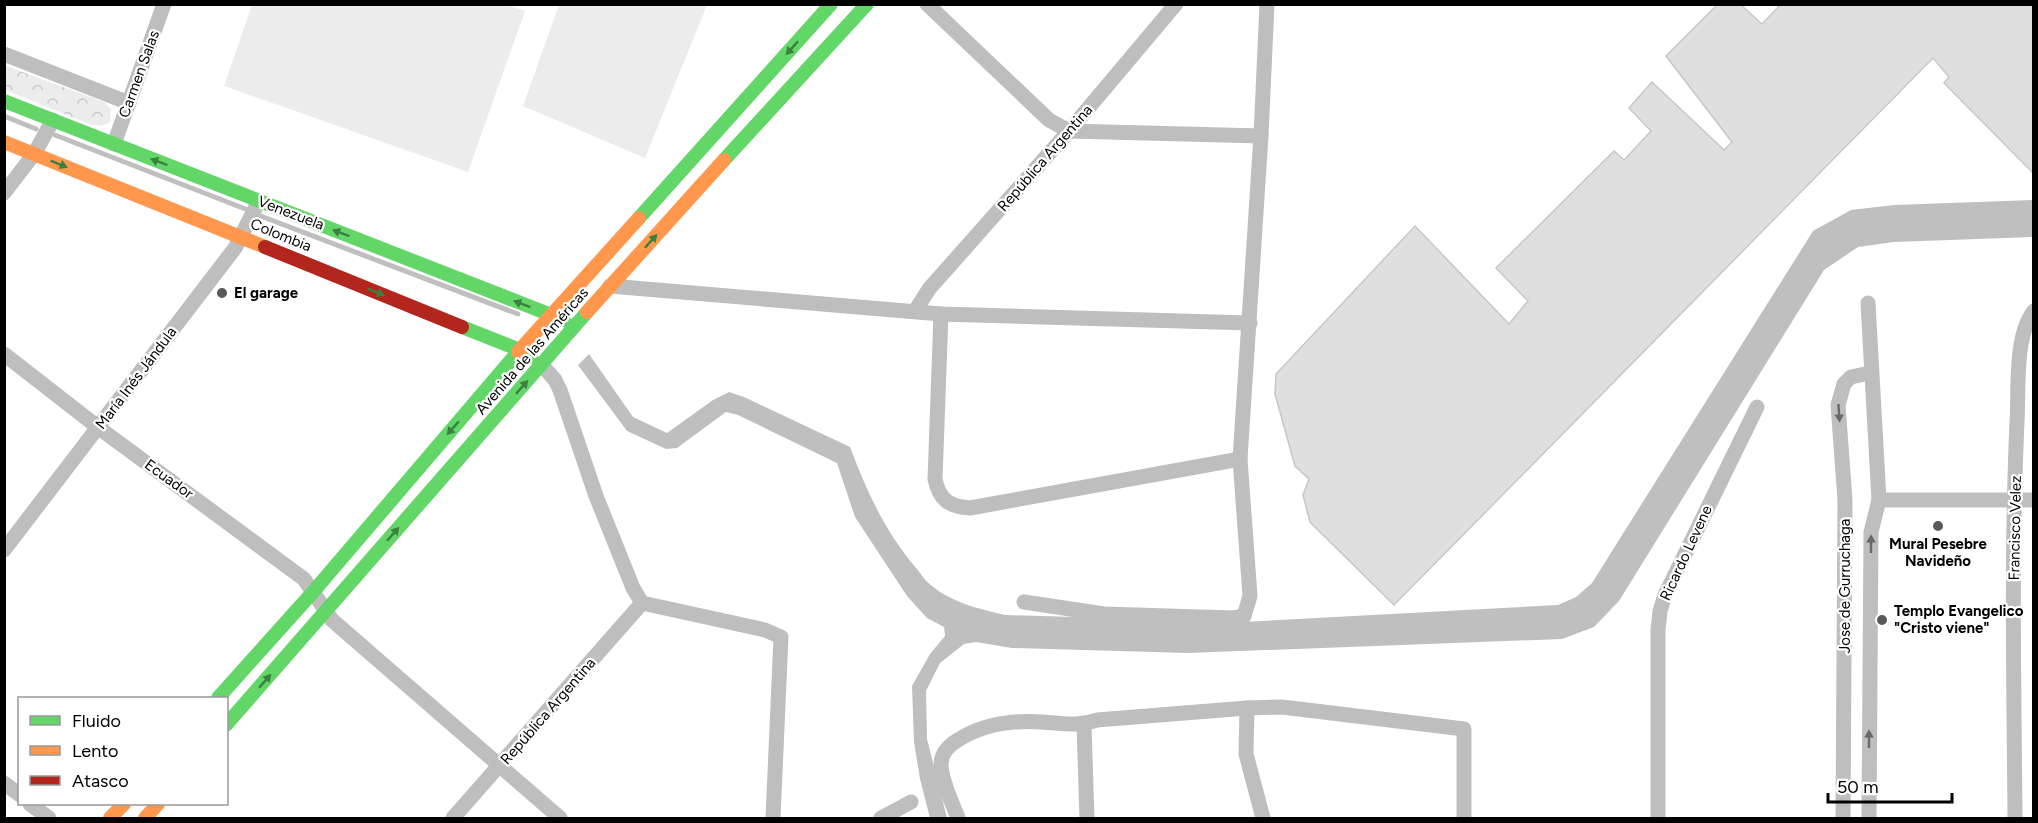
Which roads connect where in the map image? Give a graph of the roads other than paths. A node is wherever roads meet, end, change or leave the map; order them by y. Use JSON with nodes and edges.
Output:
{"nodes":[{"id":1,"x":831,"y":4,"type":"edge"},
{"id":2,"x":867,"y":4,"type":"edge"},
{"id":3,"x":927,"y":4,"type":"edge"},
{"id":4,"x":1176,"y":4,"type":"edge"},
{"id":5,"x":1267,"y":4,"type":"edge"},
{"id":6,"x":162,"y":5,"type":"edge"},
{"id":7,"x":4,"y":54,"type":"edge"},
{"id":8,"x":4,"y":101,"type":"edge"},
{"id":9,"x":129,"y":103,"type":"junction"},
{"id":10,"x":53,"y":120,"type":"junction"},
{"id":11,"x":1069,"y":131,"type":"junction"},
{"id":12,"x":1261,"y":136,"type":"junction"},
{"id":13,"x":4,"y":142,"type":"edge"},
{"id":14,"x":114,"y":144,"type":"junction"},
{"id":15,"x":34,"y":154,"type":"junction"},
{"id":16,"x":4,"y":193,"type":"edge"},
{"id":17,"x":259,"y":201,"type":"junction"},
{"id":18,"x":242,"y":237,"type":"junction"},
{"id":19,"x":610,"y":286,"type":"junction"},
{"id":20,"x":1868,"y":303,"type":"dead end"},
{"id":21,"x":915,"y":311,"type":"junction"},
{"id":22,"x":2034,"y":311,"type":"edge"},
{"id":23,"x":941,"y":314,"type":"junction"},
{"id":24,"x":551,"y":315,"type":"junction"},
{"id":25,"x":1250,"y":323,"type":"junction"},
{"id":26,"x":577,"y":324,"type":"junction"},
{"id":27,"x":520,"y":350,"type":"junction"},
{"id":28,"x":4,"y":354,"type":"edge"},
{"id":29,"x":542,"y":365,"type":"junction"},
{"id":30,"x":1870,"y":374,"type":"junction"},
{"id":31,"x":1757,"y":407,"type":"dead end"},
{"id":32,"x":99,"y":428,"type":"junction"},
{"id":33,"x":1240,"y":459,"type":"junction"},
{"id":34,"x":1879,"y":500,"type":"junction"},
{"id":35,"x":2014,"y":500,"type":"junction"},
{"id":36,"x":2034,"y":500,"type":"edge"},
{"id":37,"x":4,"y":550,"type":"edge"},
{"id":38,"x":313,"y":592,"type":"junction"},
{"id":39,"x":1024,"y":602,"type":"dead end"},
{"id":40,"x":642,"y":603,"type":"junction"},
{"id":41,"x":325,"y":612,"type":"junction"},
{"id":42,"x":220,"y":697,"type":"edge"},
{"id":43,"x":1247,"y":708,"type":"junction"},
{"id":44,"x":228,"y":723,"type":"edge"},
{"id":45,"x":1084,"y":725,"type":"junction"},
{"id":46,"x":499,"y":766,"type":"junction"},
{"id":47,"x":4,"y":783,"type":"edge"},
{"id":48,"x":18,"y":794,"type":"edge"},
{"id":49,"x":911,"y":802,"type":"dead end"},
{"id":50,"x":31,"y":805,"type":"edge"},
{"id":51,"x":123,"y":805,"type":"edge"},
{"id":52,"x":157,"y":805,"type":"edge"},
{"id":53,"x":48,"y":819,"type":"edge"},
{"id":54,"x":110,"y":819,"type":"edge"},
{"id":55,"x":145,"y":819,"type":"edge"},
{"id":56,"x":453,"y":819,"type":"edge"},
{"id":57,"x":560,"y":819,"type":"edge"},
{"id":58,"x":773,"y":819,"type":"edge"},
{"id":59,"x":882,"y":819,"type":"edge"},
{"id":60,"x":958,"y":819,"type":"edge"},
{"id":61,"x":1087,"y":819,"type":"edge"},
{"id":62,"x":1263,"y":819,"type":"edge"},
{"id":63,"x":1464,"y":819,"type":"edge"},
{"id":64,"x":1658,"y":819,"type":"edge"},
{"id":65,"x":1843,"y":819,"type":"edge"},
{"id":66,"x":1869,"y":819,"type":"edge"},
{"id":67,"x":2015,"y":819,"type":"edge"}],
"edges":[{"from":1,"to":24,"type":"main road","name":"Avenida de las Américas","one_way":true},
{"from":19,"to":2,"type":"main road","name":"Avenida de las Américas","one_way":true},
{"from":3,"to":11,"type":"street"},
{"from":4,"to":11,"type":"street","name":"República Argentina"},
{"from":5,"to":12,"type":"street"},
{"from":6,"to":9,"type":"street","name":"Carmen Salas"},
{"from":7,"to":9,"type":"street"},
{"from":8,"to":10,"type":"main road","name":"Venezuela"},
{"from":9,"to":14,"type":"street","name":"Carmen Salas"},
{"from":10,"to":14,"type":"main road","name":"Venezuela"},
{"from":10,"to":15,"type":"street"},
{"from":11,"to":12,"type":"street"},
{"from":11,"to":21,"type":"street","name":"República Argentina"},
{"from":12,"to":25,"type":"street"},
{"from":13,"to":15,"type":"main road","name":"Colombia"},
{"from":17,"to":14,"type":"main road","name":"Venezuela","one_way":true},
{"from":15,"to":16,"type":"street"},
{"from":15,"to":18,"type":"main road","name":"Colombia","one_way":true},
{"from":17,"to":18,"type":"street","name":"María Inés Jándula"},
{"from":24,"to":17,"type":"main road","name":"Venezuela","one_way":true},
{"from":18,"to":27,"type":"main road","name":"Colombia","one_way":true},
{"from":18,"to":32,"type":"street","name":"María Inés Jándula"},
{"from":19,"to":21,"type":"street"},
{"from":19,"to":26,"type":"main road","name":"Avenida de las Américas"},
{"from":20,"to":30,"type":"street","name":"Jose de Gurruchaga"},
{"from":21,"to":23,"type":"street"},
{"from":22,"to":35,"type":"street","name":"Francisco Velez"},
{"from":23,"to":25,"type":"street"},
{"from":23,"to":33,"type":"street"},
{"from":24,"to":26,"type":"main road","name":"Venezuela"},
{"from":24,"to":27,"type":"main road","name":"Avenida de las Américas"},
{"from":25,"to":33,"type":"street"},
{"from":26,"to":29,"type":"main road","name":"Avenida de las Américas"},
{"from":27,"to":29,"type":"main road","name":"Colombia"},
{"from":27,"to":38,"type":"main road","name":"Avenida de las Américas","one_way":true},
{"from":28,"to":32,"type":"street","name":"Ecuador"},
{"from":29,"to":40,"type":"street"},
{"from":41,"to":29,"type":"main road","name":"Avenida de las Américas","one_way":true},
{"from":30,"to":34,"type":"street","name":"Jose de Gurruchaga"},
{"from":30,"to":65,"type":"street","name":"Jose de Gurruchaga","one_way":true},
{"from":31,"to":64,"type":"street","name":"Ricardo Levene"},
{"from":32,"to":37,"type":"street","name":"María Inés Jándula"},
{"from":32,"to":38,"type":"street","name":"Ecuador"},
{"from":33,"to":39,"type":"street"},
{"from":34,"to":35,"type":"street"},
{"from":66,"to":34,"type":"street","name":"Jose de Gurruchaga","one_way":true},
{"from":35,"to":36,"type":"street"},
{"from":35,"to":67,"type":"street","name":"Francisco Velez"},
{"from":38,"to":41,"type":"street","name":"Ecuador"},
{"from":38,"to":42,"type":"main road","name":"Avenida de las Américas"},
{"from":40,"to":46,"type":"street","name":"República Argentina"},
{"from":40,"to":58,"type":"street"},
{"from":44,"to":41,"type":"main road","name":"Avenida de las Américas","one_way":true},
{"from":41,"to":46,"type":"street","name":"Ecuador"},
{"from":43,"to":45,"type":"street"},
{"from":43,"to":62,"type":"street"},
{"from":43,"to":63,"type":"street"},
{"from":45,"to":60,"type":"street"},
{"from":45,"to":61,"type":"street"},
{"from":46,"to":56,"type":"street","name":"República Argentina"},
{"from":46,"to":57,"type":"street","name":"Ecuador"},
{"from":47,"to":48,"type":"street"},
{"from":49,"to":59,"type":"street"},
{"from":50,"to":53,"type":"street"},
{"from":51,"to":54,"type":"main road"},
{"from":52,"to":55,"type":"main road"}]}
